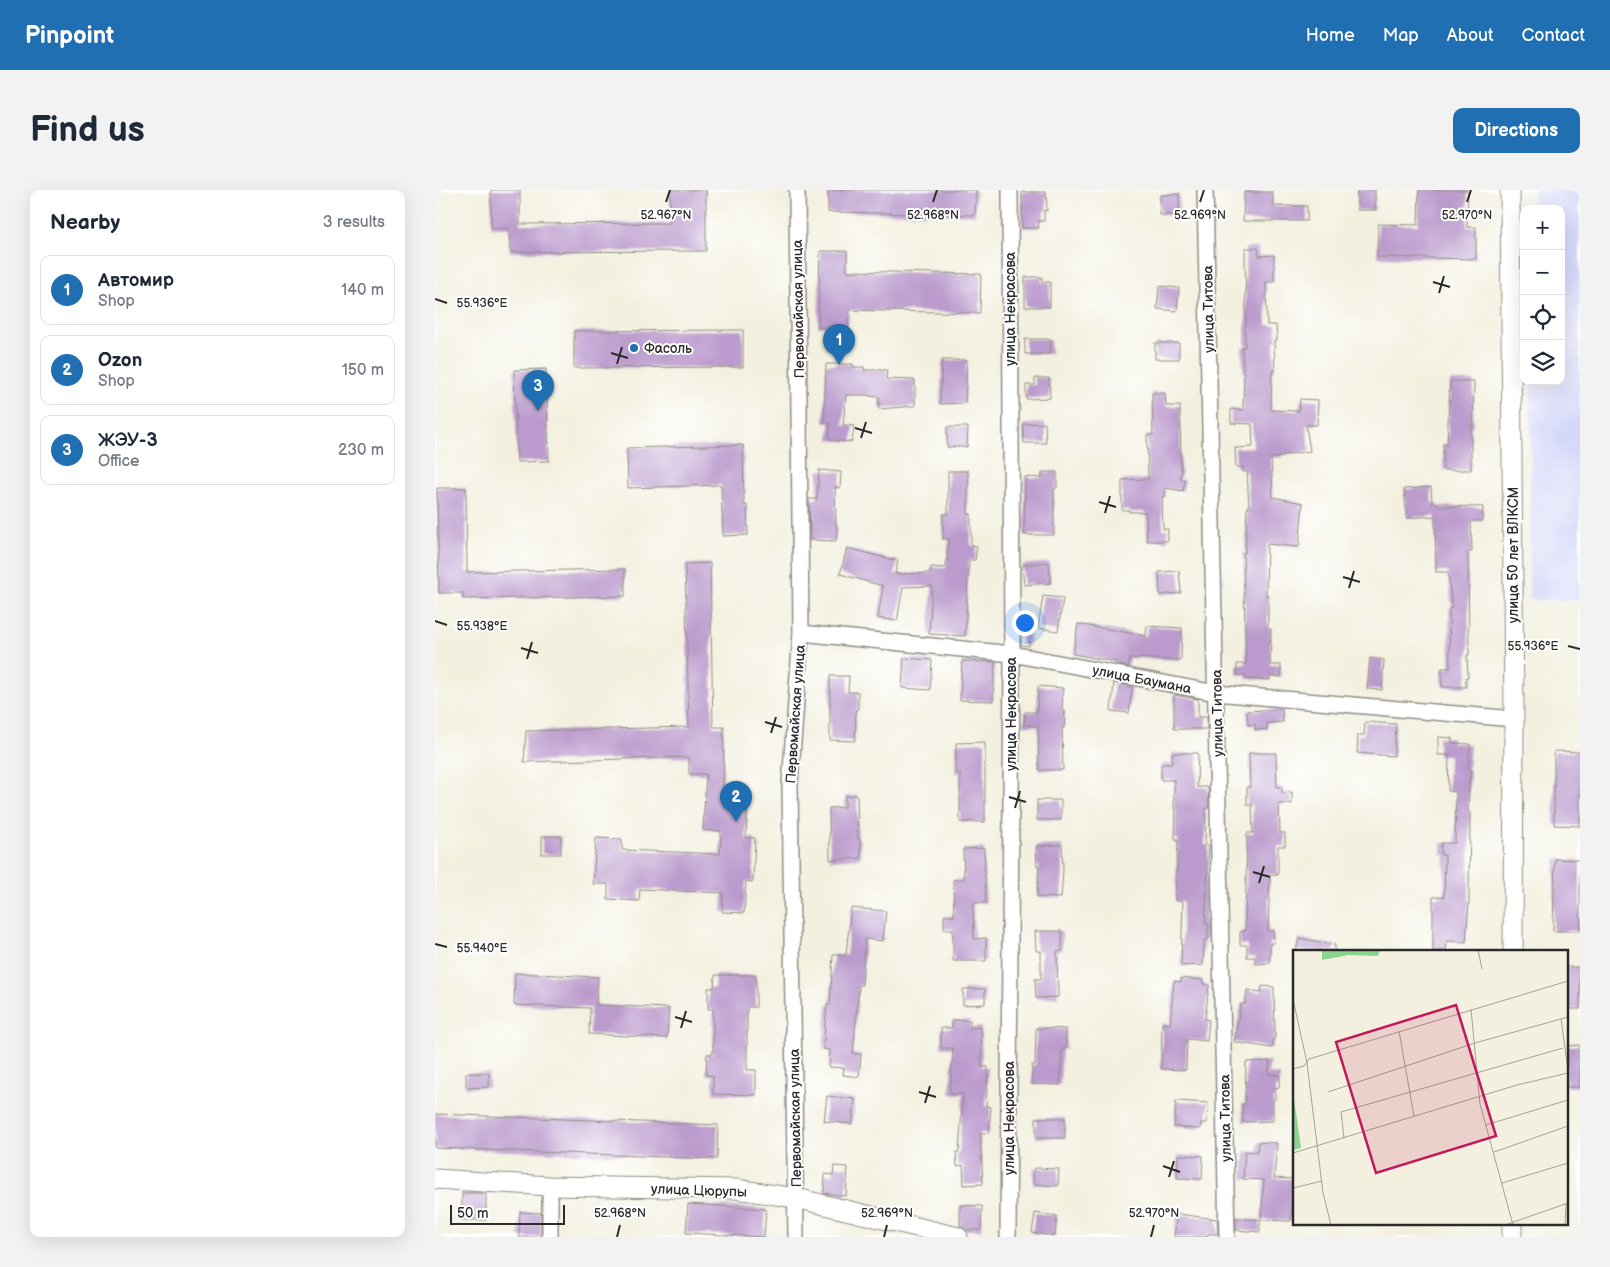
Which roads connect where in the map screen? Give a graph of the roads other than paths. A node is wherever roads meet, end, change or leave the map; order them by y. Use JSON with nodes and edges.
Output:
{"nodes":[{"id":1,"x":797,"y":190,"type":"edge"},
{"id":2,"x":1010,"y":190,"type":"edge"},
{"id":3,"x":1205,"y":190,"type":"edge"},
{"id":4,"x":1510,"y":190,"type":"edge"},
{"id":5,"x":801,"y":633,"type":"junction"},
{"id":6,"x":1012,"y":654,"type":"junction"},
{"id":7,"x":1216,"y":692,"type":"junction"},
{"id":8,"x":1514,"y":719,"type":"junction"},
{"id":9,"x":1513,"y":950,"type":"edge"},
{"id":10,"x":435,"y":1179,"type":"edge"},
{"id":11,"x":550,"y":1186,"type":"junction"},
{"id":12,"x":796,"y":1198,"type":"junction"},
{"id":13,"x":1512,"y":1224,"type":"edge"},
{"id":14,"x":550,"y":1237,"type":"edge"},
{"id":15,"x":796,"y":1237,"type":"edge"},
{"id":16,"x":958,"y":1237,"type":"edge"},
{"id":17,"x":1008,"y":1237,"type":"edge"},
{"id":18,"x":1227,"y":1237,"type":"edge"},
{"id":19,"x":1512,"y":1237,"type":"edge"}],
"edges":[{"from":1,"to":5,"type":"street","name":"Первомайская улица"},
{"from":2,"to":6,"type":"street","name":"улица Некрасова"},
{"from":3,"to":7,"type":"street","name":"улица Титова"},
{"from":4,"to":8,"type":"street","name":"улица 50 лет ВЛКСМ"},
{"from":5,"to":6,"type":"street","name":"улица Баумана"},
{"from":5,"to":12,"type":"street","name":"Первомайская улица"},
{"from":6,"to":7,"type":"street","name":"улица Баумана"},
{"from":6,"to":17,"type":"street","name":"улица Некрасова"},
{"from":7,"to":8,"type":"street","name":"улица Баумана"},
{"from":7,"to":18,"type":"street","name":"улица Титова"},
{"from":8,"to":9,"type":"street","name":"улица 50 лет ВЛКСМ"},
{"from":10,"to":11,"type":"street","name":"улица Цюрупы"},
{"from":11,"to":12,"type":"street","name":"улица Цюрупы"},
{"from":11,"to":14,"type":"street"},
{"from":12,"to":15,"type":"street","name":"Первомайская улица"},
{"from":12,"to":16,"type":"street","name":"улица Цюрупы"},
{"from":13,"to":19,"type":"street"}]}
